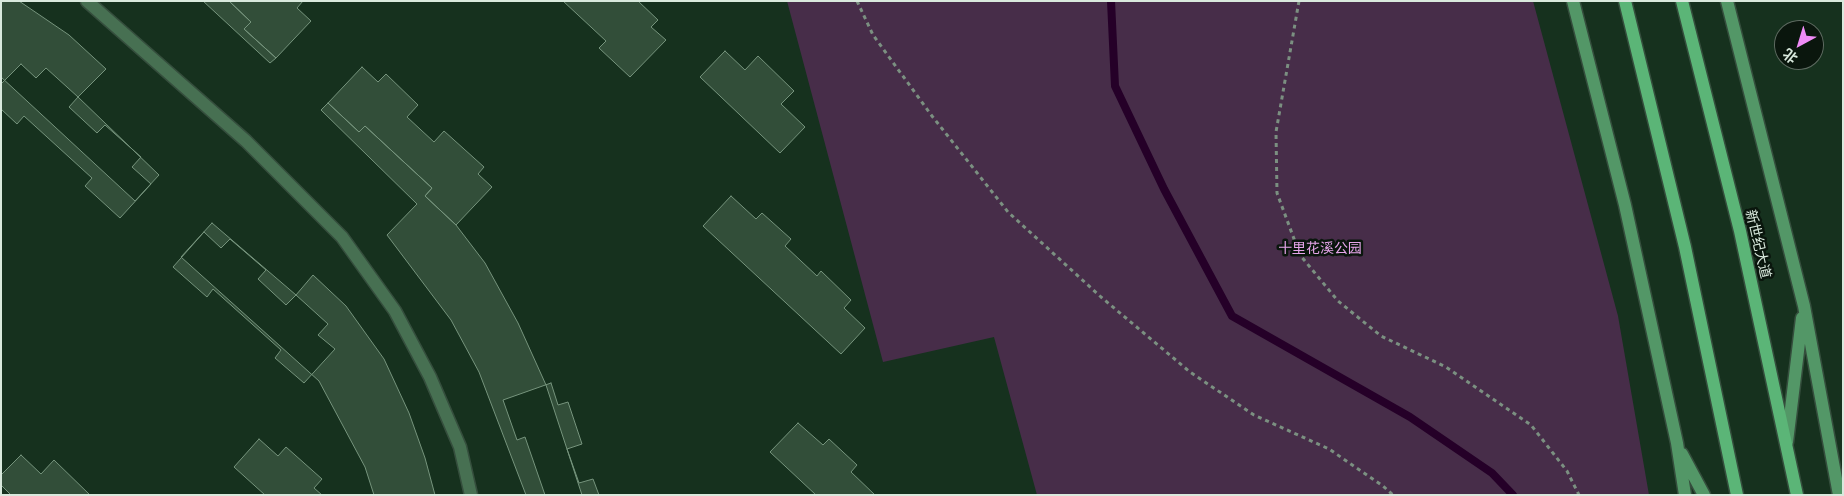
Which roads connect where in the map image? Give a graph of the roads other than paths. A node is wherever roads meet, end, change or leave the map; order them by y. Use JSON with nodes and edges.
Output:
{"nodes":[{"id":1,"x":88,"y":1,"type":"edge"},
{"id":2,"x":1573,"y":1,"type":"edge"},
{"id":3,"x":1625,"y":1,"type":"edge"},
{"id":4,"x":1682,"y":1,"type":"edge"},
{"id":5,"x":1727,"y":1,"type":"edge"},
{"id":6,"x":1804,"y":306,"type":"junction"},
{"id":7,"x":1677,"y":442,"type":"junction"},
{"id":8,"x":1787,"y":442,"type":"junction"},
{"id":9,"x":471,"y":495,"type":"edge"},
{"id":10,"x":1685,"y":495,"type":"edge"},
{"id":11,"x":1704,"y":495,"type":"edge"},
{"id":12,"x":1737,"y":495,"type":"edge"},
{"id":13,"x":1797,"y":495,"type":"edge"},
{"id":14,"x":1839,"y":495,"type":"edge"}],
"edges":[{"from":1,"to":9,"type":"street"},
{"from":2,"to":7,"type":"street"},
{"from":3,"to":12,"type":"main road"},
{"from":4,"to":8,"type":"main road","name":"新世纪大道"},
{"from":5,"to":6,"type":"street"},
{"from":6,"to":8,"type":"street"},
{"from":6,"to":14,"type":"street"},
{"from":7,"to":10,"type":"street"},
{"from":7,"to":11,"type":"street"},
{"from":8,"to":13,"type":"main road","name":"新世纪大道"}]}
